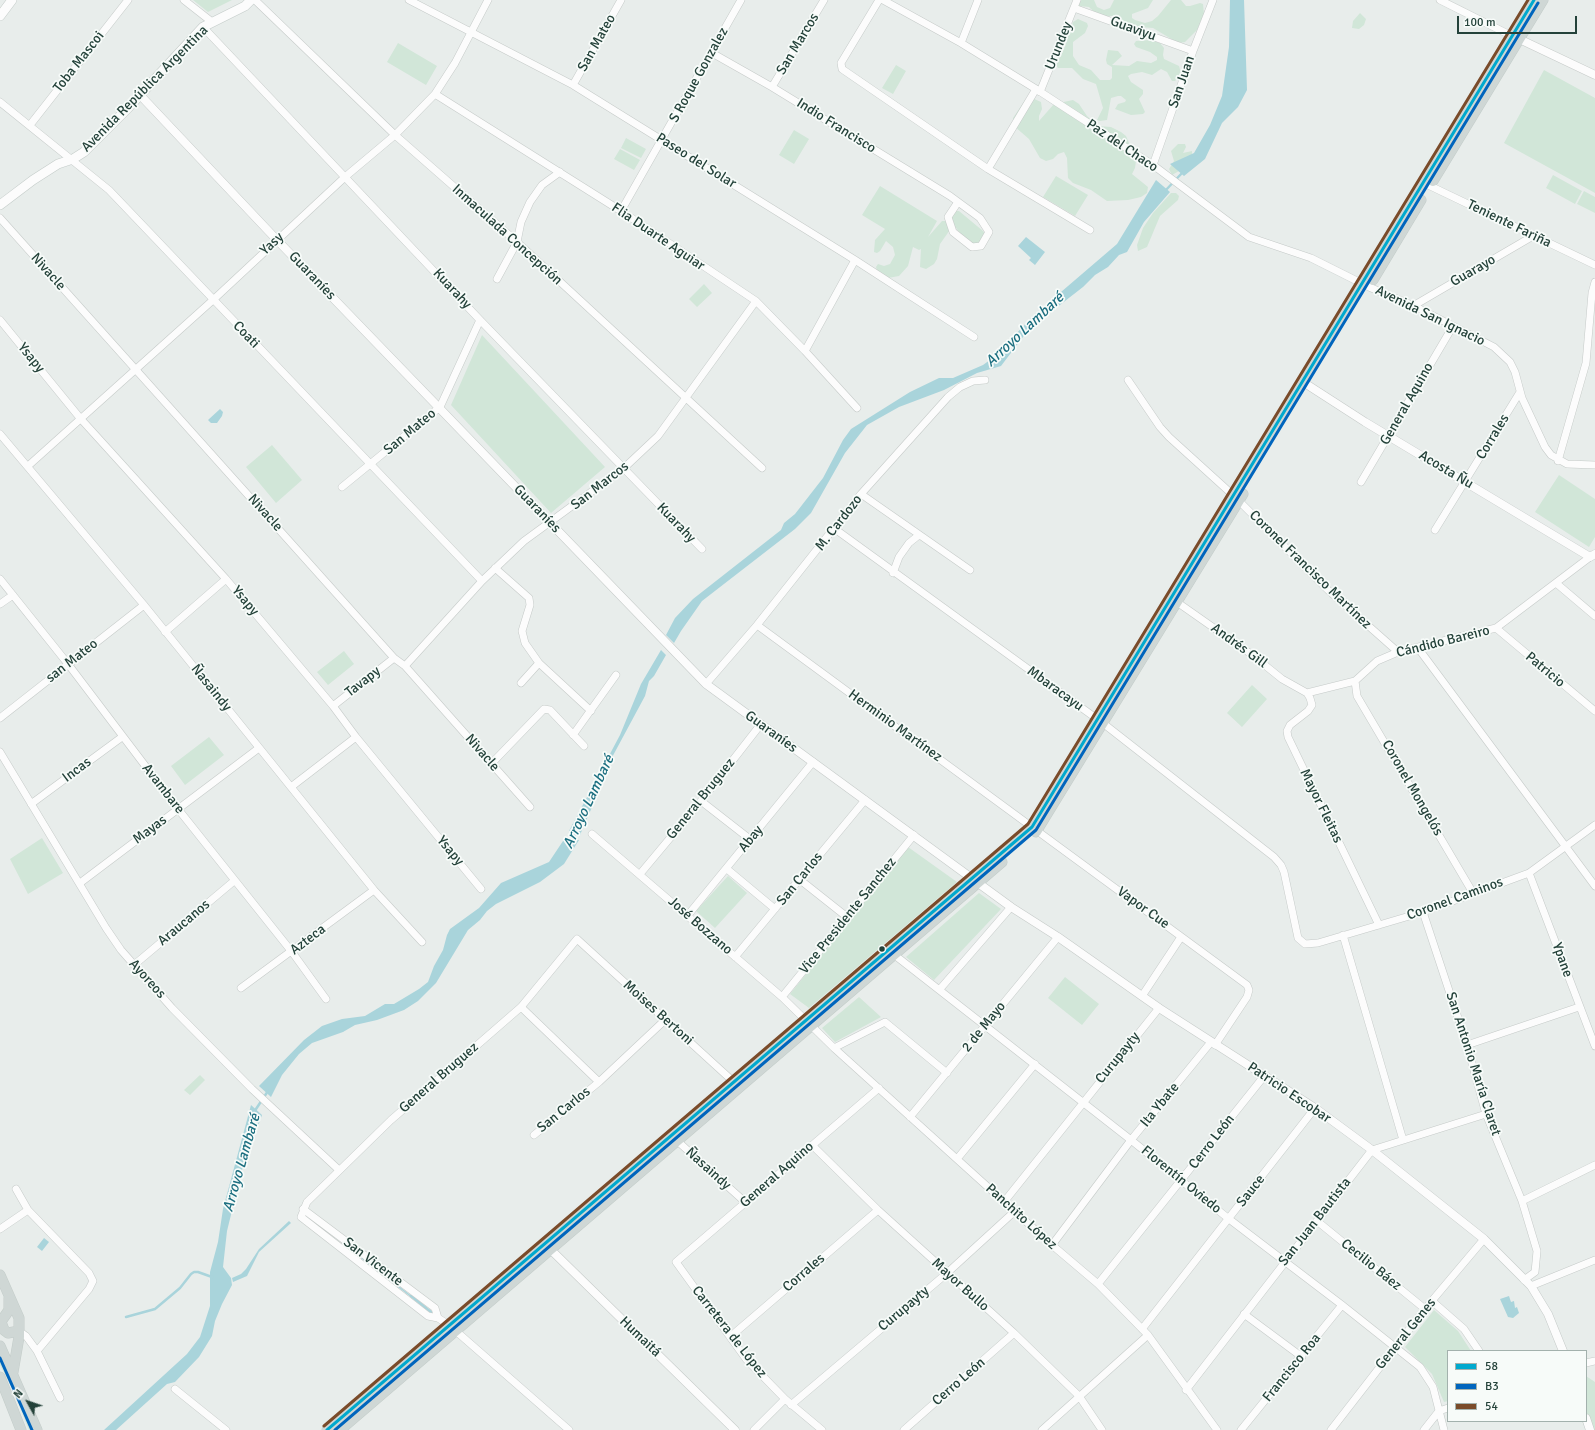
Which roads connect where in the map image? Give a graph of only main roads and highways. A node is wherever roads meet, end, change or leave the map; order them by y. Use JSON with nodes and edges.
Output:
{"nodes":[{"id":1,"x":12,"y":0,"type":"edge"},
{"id":2,"x":251,"y":0,"type":"edge"},
{"id":3,"x":1534,"y":0,"type":"edge"},
{"id":4,"x":1543,"y":0,"type":"edge"},
{"id":5,"x":0,"y":16,"type":"edge"},
{"id":6,"x":1516,"y":38,"type":"junction"},
{"id":7,"x":0,"y":205,"type":"edge"},
{"id":8,"x":0,"y":1275,"type":"edge"},
{"id":9,"x":9,"y":1294,"type":"junction"},
{"id":10,"x":2,"y":1321,"type":"edge"},
{"id":11,"x":19,"y":1328,"type":"junction"},
{"id":12,"x":453,"y":1328,"type":"junction"},
{"id":13,"x":0,"y":1346,"type":"edge"},
{"id":14,"x":13,"y":1372,"type":"junction"},
{"id":15,"x":0,"y":1377,"type":"edge"},
{"id":16,"x":21,"y":1430,"type":"edge"},
{"id":17,"x":37,"y":1430,"type":"edge"},
{"id":18,"x":327,"y":1430,"type":"edge"},
{"id":19,"x":340,"y":1430,"type":"edge"}],
"edges":[{"from":1,"to":5,"type":"main road"},
{"from":2,"to":7,"type":"main road","name":"Avenida República Argentina"},
{"from":3,"to":6,"type":"main road"},
{"from":4,"to":6,"type":"main road"},
{"from":6,"to":12,"type":"main road"},
{"from":8,"to":9,"type":"main road"},
{"from":9,"to":10,"type":"main road"},
{"from":9,"to":11,"type":"main road"},
{"from":10,"to":11,"type":"main road"},
{"from":10,"to":11,"type":"main road"},
{"from":11,"to":14,"type":"main road"},
{"from":12,"to":18,"type":"main road"},
{"from":12,"to":19,"type":"main road"},
{"from":13,"to":14,"type":"main road"},
{"from":14,"to":17,"type":"main road"},
{"from":15,"to":16,"type":"main road"}]}
